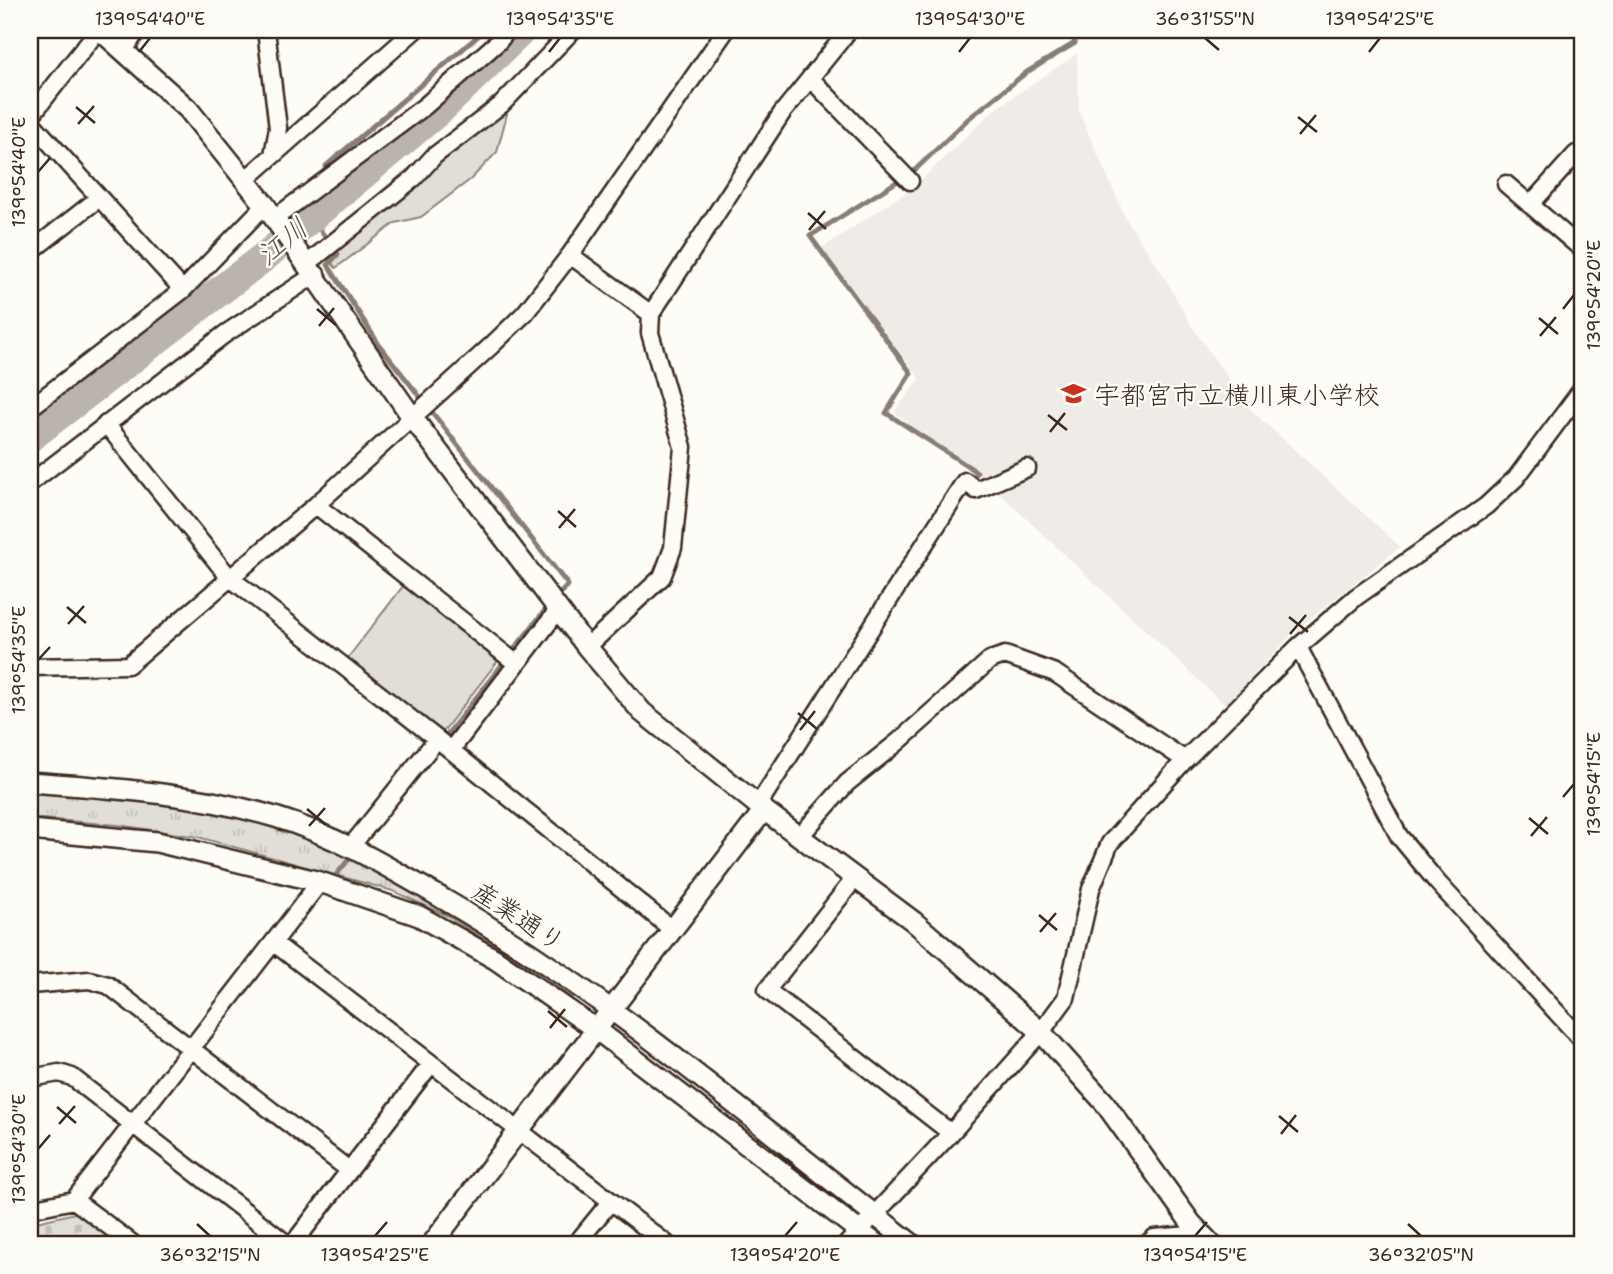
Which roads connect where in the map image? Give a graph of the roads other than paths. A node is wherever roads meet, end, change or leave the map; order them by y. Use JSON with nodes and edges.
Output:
{"nodes":[{"id":1,"x":99,"y":30,"type":"edge"},
{"id":2,"x":137,"y":30,"type":"edge"},
{"id":3,"x":266,"y":30,"type":"edge"},
{"id":4,"x":415,"y":30,"type":"edge"},
{"id":5,"x":508,"y":30,"type":"edge"},
{"id":6,"x":573,"y":30,"type":"edge"},
{"id":7,"x":726,"y":30,"type":"edge"},
{"id":8,"x":849,"y":30,"type":"edge"},
{"id":9,"x":125,"y":50,"type":"junction"},
{"id":10,"x":810,"y":78,"type":"junction"},
{"id":11,"x":30,"y":119,"type":"edge"},
{"id":12,"x":1576,"y":154,"type":"dead end"},
{"id":13,"x":273,"y":155,"type":"junction"},
{"id":14,"x":244,"y":181,"type":"junction"},
{"id":15,"x":910,"y":181,"type":"dead end"},
{"id":16,"x":1507,"y":184,"type":"dead end"},
{"id":17,"x":99,"y":198,"type":"junction"},
{"id":18,"x":1530,"y":205,"type":"junction"},
{"id":19,"x":273,"y":215,"type":"junction"},
{"id":20,"x":1583,"y":250,"type":"edge"},
{"id":21,"x":30,"y":252,"type":"edge"},
{"id":22,"x":570,"y":254,"type":"junction"},
{"id":23,"x":310,"y":265,"type":"junction"},
{"id":24,"x":183,"y":290,"type":"junction"},
{"id":25,"x":651,"y":314,"type":"junction"},
{"id":26,"x":1583,"y":388,"type":"edge"},
{"id":27,"x":30,"y":408,"type":"edge"},
{"id":28,"x":412,"y":416,"type":"junction"},
{"id":29,"x":106,"y":424,"type":"junction"},
{"id":30,"x":1027,"y":468,"type":"dead end"},
{"id":31,"x":30,"y":483,"type":"edge"},
{"id":32,"x":316,"y":505,"type":"junction"},
{"id":33,"x":229,"y":577,"type":"junction"},
{"id":34,"x":559,"y":609,"type":"junction"},
{"id":35,"x":587,"y":647,"type":"junction"},
{"id":36,"x":1298,"y":647,"type":"junction"},
{"id":37,"x":517,"y":664,"type":"junction"},
{"id":38,"x":30,"y":667,"type":"edge"},
{"id":39,"x":437,"y":738,"type":"junction"},
{"id":40,"x":450,"y":750,"type":"junction"},
{"id":41,"x":1185,"y":760,"type":"junction"},
{"id":42,"x":30,"y":782,"type":"edge"},
{"id":43,"x":761,"y":807,"type":"junction"},
{"id":44,"x":30,"y":830,"type":"edge"},
{"id":45,"x":800,"y":836,"type":"junction"},
{"id":46,"x":352,"y":845,"type":"junction"},
{"id":47,"x":855,"y":878,"type":"junction"},
{"id":48,"x":320,"y":882,"type":"junction"},
{"id":49,"x":673,"y":930,"type":"junction"},
{"id":50,"x":274,"y":943,"type":"junction"},
{"id":51,"x":30,"y":985,"type":"edge"},
{"id":52,"x":613,"y":1009,"type":"junction"},
{"id":53,"x":597,"y":1030,"type":"junction"},
{"id":54,"x":1041,"y":1032,"type":"junction"},
{"id":55,"x":1583,"y":1041,"type":"edge"},
{"id":56,"x":192,"y":1049,"type":"junction"},
{"id":57,"x":431,"y":1064,"type":"junction"},
{"id":58,"x":30,"y":1078,"type":"edge"},
{"id":59,"x":134,"y":1125,"type":"junction"},
{"id":60,"x":520,"y":1131,"type":"junction"},
{"id":61,"x":951,"y":1133,"type":"junction"},
{"id":62,"x":349,"y":1170,"type":"junction"},
{"id":63,"x":74,"y":1200,"type":"junction"},
{"id":64,"x":611,"y":1201,"type":"junction"},
{"id":65,"x":30,"y":1209,"type":"edge"},
{"id":66,"x":874,"y":1215,"type":"junction"},
{"id":67,"x":1201,"y":1234,"type":"edge"},
{"id":68,"x":853,"y":1238,"type":"edge"},
{"id":69,"x":133,"y":1244,"type":"edge"},
{"id":70,"x":287,"y":1244,"type":"edge"},
{"id":71,"x":293,"y":1244,"type":"edge"},
{"id":72,"x":432,"y":1244,"type":"edge"},
{"id":73,"x":576,"y":1244,"type":"edge"},
{"id":74,"x":667,"y":1244,"type":"edge"},
{"id":75,"x":876,"y":1244,"type":"edge"},
{"id":76,"x":912,"y":1244,"type":"edge"},
{"id":77,"x":1147,"y":1244,"type":"edge"}],
"edges":[{"from":1,"to":9,"type":"street"},
{"from":1,"to":11,"type":"street"},
{"from":2,"to":9,"type":"street"},
{"from":3,"to":13,"type":"street"},
{"from":4,"to":13,"type":"street"},
{"from":5,"to":19,"type":"street"},
{"from":6,"to":23,"type":"street"},
{"from":7,"to":22,"type":"street"},
{"from":8,"to":10,"type":"street"},
{"from":9,"to":14,"type":"street"},
{"from":10,"to":15,"type":"street"},
{"from":10,"to":25,"type":"street"},
{"from":11,"to":17,"type":"street"},
{"from":12,"to":18,"type":"street"},
{"from":13,"to":14,"type":"street"},
{"from":14,"to":19,"type":"street"},
{"from":16,"to":18,"type":"street"},
{"from":17,"to":21,"type":"street"},
{"from":17,"to":24,"type":"street"},
{"from":18,"to":20,"type":"street"},
{"from":19,"to":23,"type":"street"},
{"from":19,"to":24,"type":"street"},
{"from":22,"to":25,"type":"street"},
{"from":22,"to":28,"type":"street"},
{"from":23,"to":28,"type":"street"},
{"from":23,"to":29,"type":"street"},
{"from":24,"to":27,"type":"street"},
{"from":25,"to":35,"type":"street"},
{"from":26,"to":36,"type":"street"},
{"from":28,"to":32,"type":"street"},
{"from":28,"to":34,"type":"street"},
{"from":29,"to":31,"type":"street"},
{"from":29,"to":33,"type":"street"},
{"from":30,"to":43,"type":"street"},
{"from":32,"to":33,"type":"street"},
{"from":32,"to":37,"type":"street"},
{"from":33,"to":38,"type":"street"},
{"from":33,"to":39,"type":"street"},
{"from":34,"to":35,"type":"street"},
{"from":34,"to":37,"type":"street"},
{"from":35,"to":43,"type":"street"},
{"from":36,"to":41,"type":"street"},
{"from":36,"to":55,"type":"street"},
{"from":37,"to":40,"type":"street"},
{"from":39,"to":40,"type":"street"},
{"from":39,"to":46,"type":"street"},
{"from":40,"to":49,"type":"street"},
{"from":41,"to":45,"type":"street"},
{"from":41,"to":54,"type":"street"},
{"from":42,"to":46,"type":"street","name":"産業通り"},
{"from":43,"to":45,"type":"street"},
{"from":43,"to":49,"type":"street"},
{"from":44,"to":48,"type":"street","name":"産業通り"},
{"from":45,"to":47,"type":"street"},
{"from":46,"to":52,"type":"street","name":"産業通り"},
{"from":47,"to":54,"type":"street"},
{"from":47,"to":61,"type":"street"},
{"from":48,"to":50,"type":"street"},
{"from":48,"to":53,"type":"street","name":"産業通り"},
{"from":49,"to":52,"type":"street"},
{"from":50,"to":56,"type":"street"},
{"from":50,"to":57,"type":"street"},
{"from":51,"to":56,"type":"street"},
{"from":52,"to":53,"type":"street"},
{"from":52,"to":66,"type":"street","name":"産業通り"},
{"from":53,"to":60,"type":"street"},
{"from":53,"to":68,"type":"street","name":"産業通り"},
{"from":54,"to":61,"type":"street"},
{"from":54,"to":67,"type":"street"},
{"from":56,"to":59,"type":"street"},
{"from":56,"to":62,"type":"street"},
{"from":57,"to":60,"type":"street"},
{"from":57,"to":62,"type":"street"},
{"from":58,"to":59,"type":"street"},
{"from":59,"to":63,"type":"street"},
{"from":59,"to":70,"type":"street"},
{"from":60,"to":64,"type":"street"},
{"from":60,"to":72,"type":"street"},
{"from":61,"to":66,"type":"street"},
{"from":62,"to":71,"type":"street"},
{"from":63,"to":65,"type":"street"},
{"from":63,"to":69,"type":"street"},
{"from":64,"to":73,"type":"street"},
{"from":64,"to":74,"type":"street"},
{"from":66,"to":68,"type":"street"},
{"from":66,"to":76,"type":"street","name":"産業通り"},
{"from":67,"to":77,"type":"street"},
{"from":68,"to":75,"type":"street","name":"産業通り"}]}
